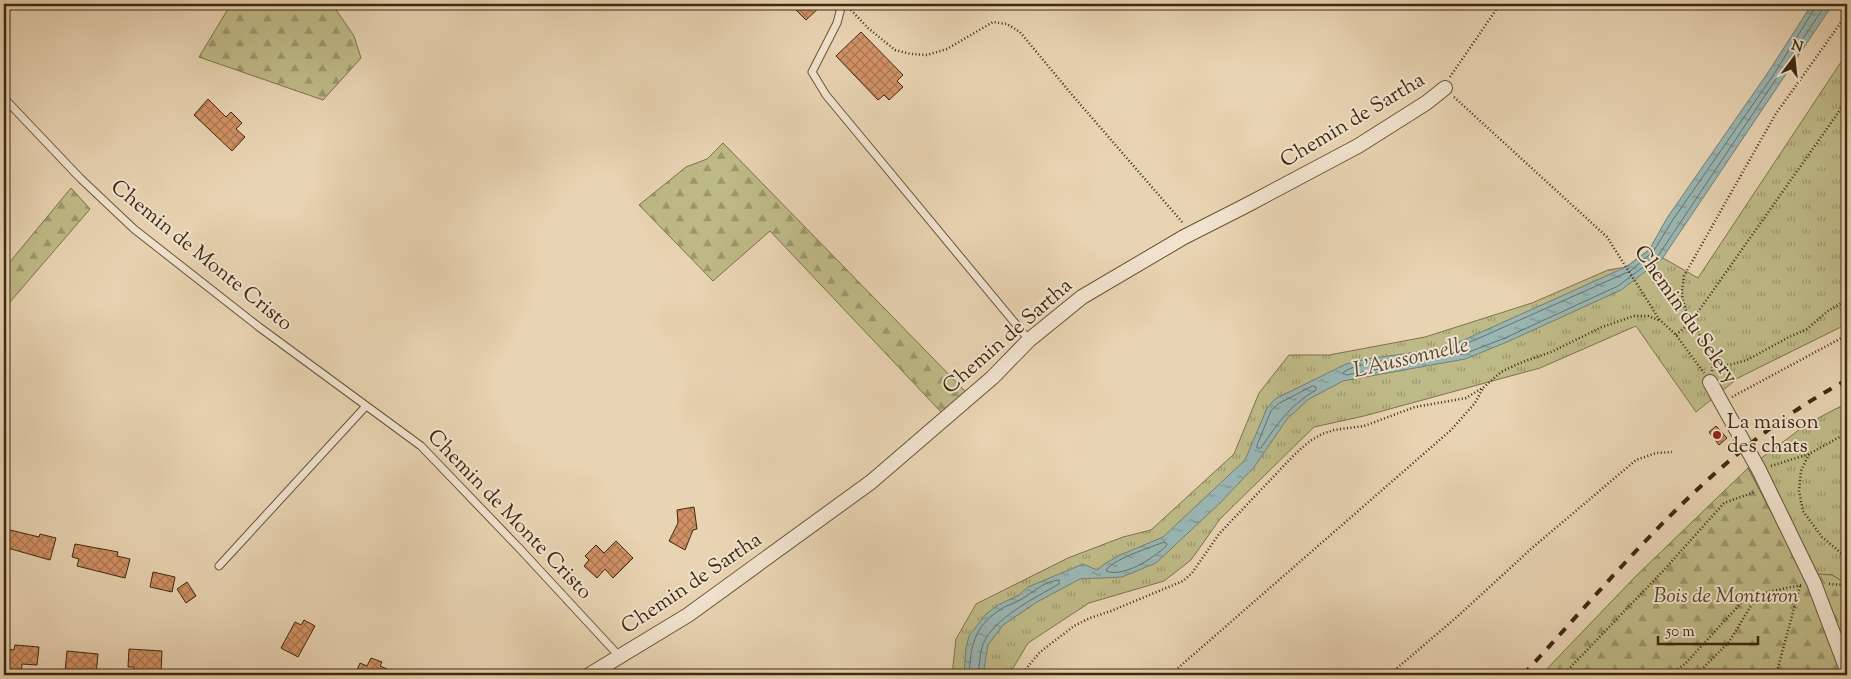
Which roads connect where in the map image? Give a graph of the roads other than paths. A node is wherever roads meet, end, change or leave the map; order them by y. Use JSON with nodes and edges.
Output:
{"nodes":[{"id":1,"x":842,"y":4,"type":"edge"},
{"id":2,"x":1444,"y":88,"type":"road end"},
{"id":3,"x":4,"y":98,"type":"edge"},
{"id":4,"x":1029,"y":340,"type":"junction"},
{"id":5,"x":1710,"y":382,"type":"road end"},
{"id":6,"x":366,"y":406,"type":"junction"},
{"id":7,"x":219,"y":566,"type":"dead end"},
{"id":8,"x":620,"y":657,"type":"junction"},
{"id":9,"x":1847,"y":670,"type":"edge"},
{"id":10,"x":589,"y":675,"type":"edge"}],
"edges":[{"from":1,"to":4,"type":"lane"},
{"from":2,"to":4,"type":"street","name":"Chemin de Sartha"},
{"from":3,"to":6,"type":"lane","name":"Chemin de Monte Cristo"},
{"from":4,"to":8,"type":"street","name":"Chemin de Sartha"},
{"from":5,"to":9,"type":"street","name":"Chemin du Selery"},
{"from":6,"to":7,"type":"lane"},
{"from":6,"to":8,"type":"lane","name":"Chemin de Monte Cristo"},
{"from":8,"to":10,"type":"street","name":"Chemin de Sartha"}]}
